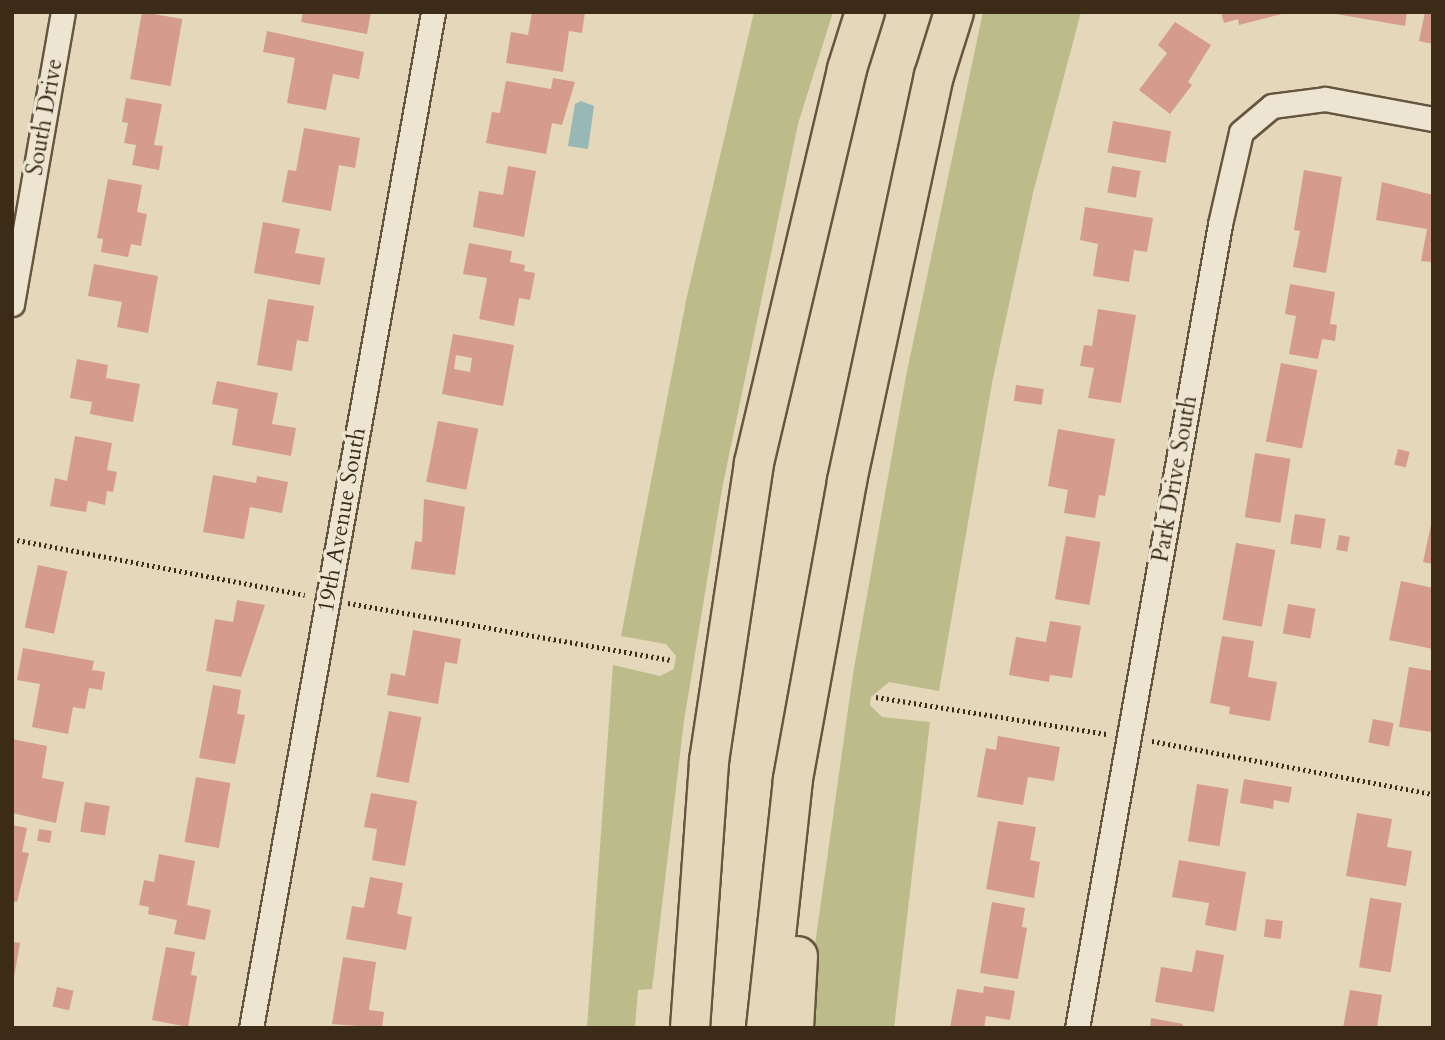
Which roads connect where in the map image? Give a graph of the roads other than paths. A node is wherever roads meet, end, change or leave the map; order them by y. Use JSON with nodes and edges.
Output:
{"nodes":[{"id":1,"x":63,"y":12,"type":"edge"},
{"id":2,"x":433,"y":12,"type":"edge"},
{"id":3,"x":865,"y":12,"type":"edge"},
{"id":4,"x":954,"y":12,"type":"edge"},
{"id":5,"x":1433,"y":119,"type":"edge"},
{"id":6,"x":12,"y":304,"type":"edge"},
{"id":7,"x":814,"y":668,"type":"junction"},
{"id":8,"x":695,"y":953,"type":"junction"},
{"id":9,"x":251,"y":1028,"type":"edge"},
{"id":10,"x":678,"y":1028,"type":"edge"},
{"id":11,"x":690,"y":1028,"type":"edge"},
{"id":12,"x":766,"y":1028,"type":"edge"},
{"id":13,"x":794,"y":1028,"type":"edge"},
{"id":14,"x":1077,"y":1028,"type":"edge"}],
"edges":[{"from":1,"to":6,"type":"street","name":"South Drive"},
{"from":2,"to":9,"type":"street","name":"19th Avenue South"},
{"from":3,"to":8,"type":"highway"},
{"from":4,"to":7,"type":"highway"},
{"from":5,"to":14,"type":"street","name":"Park Drive South"},
{"from":7,"to":12,"type":"highway"},
{"from":7,"to":13,"type":"highway"},
{"from":8,"to":10,"type":"highway"},
{"from":8,"to":11,"type":"highway"}]}
